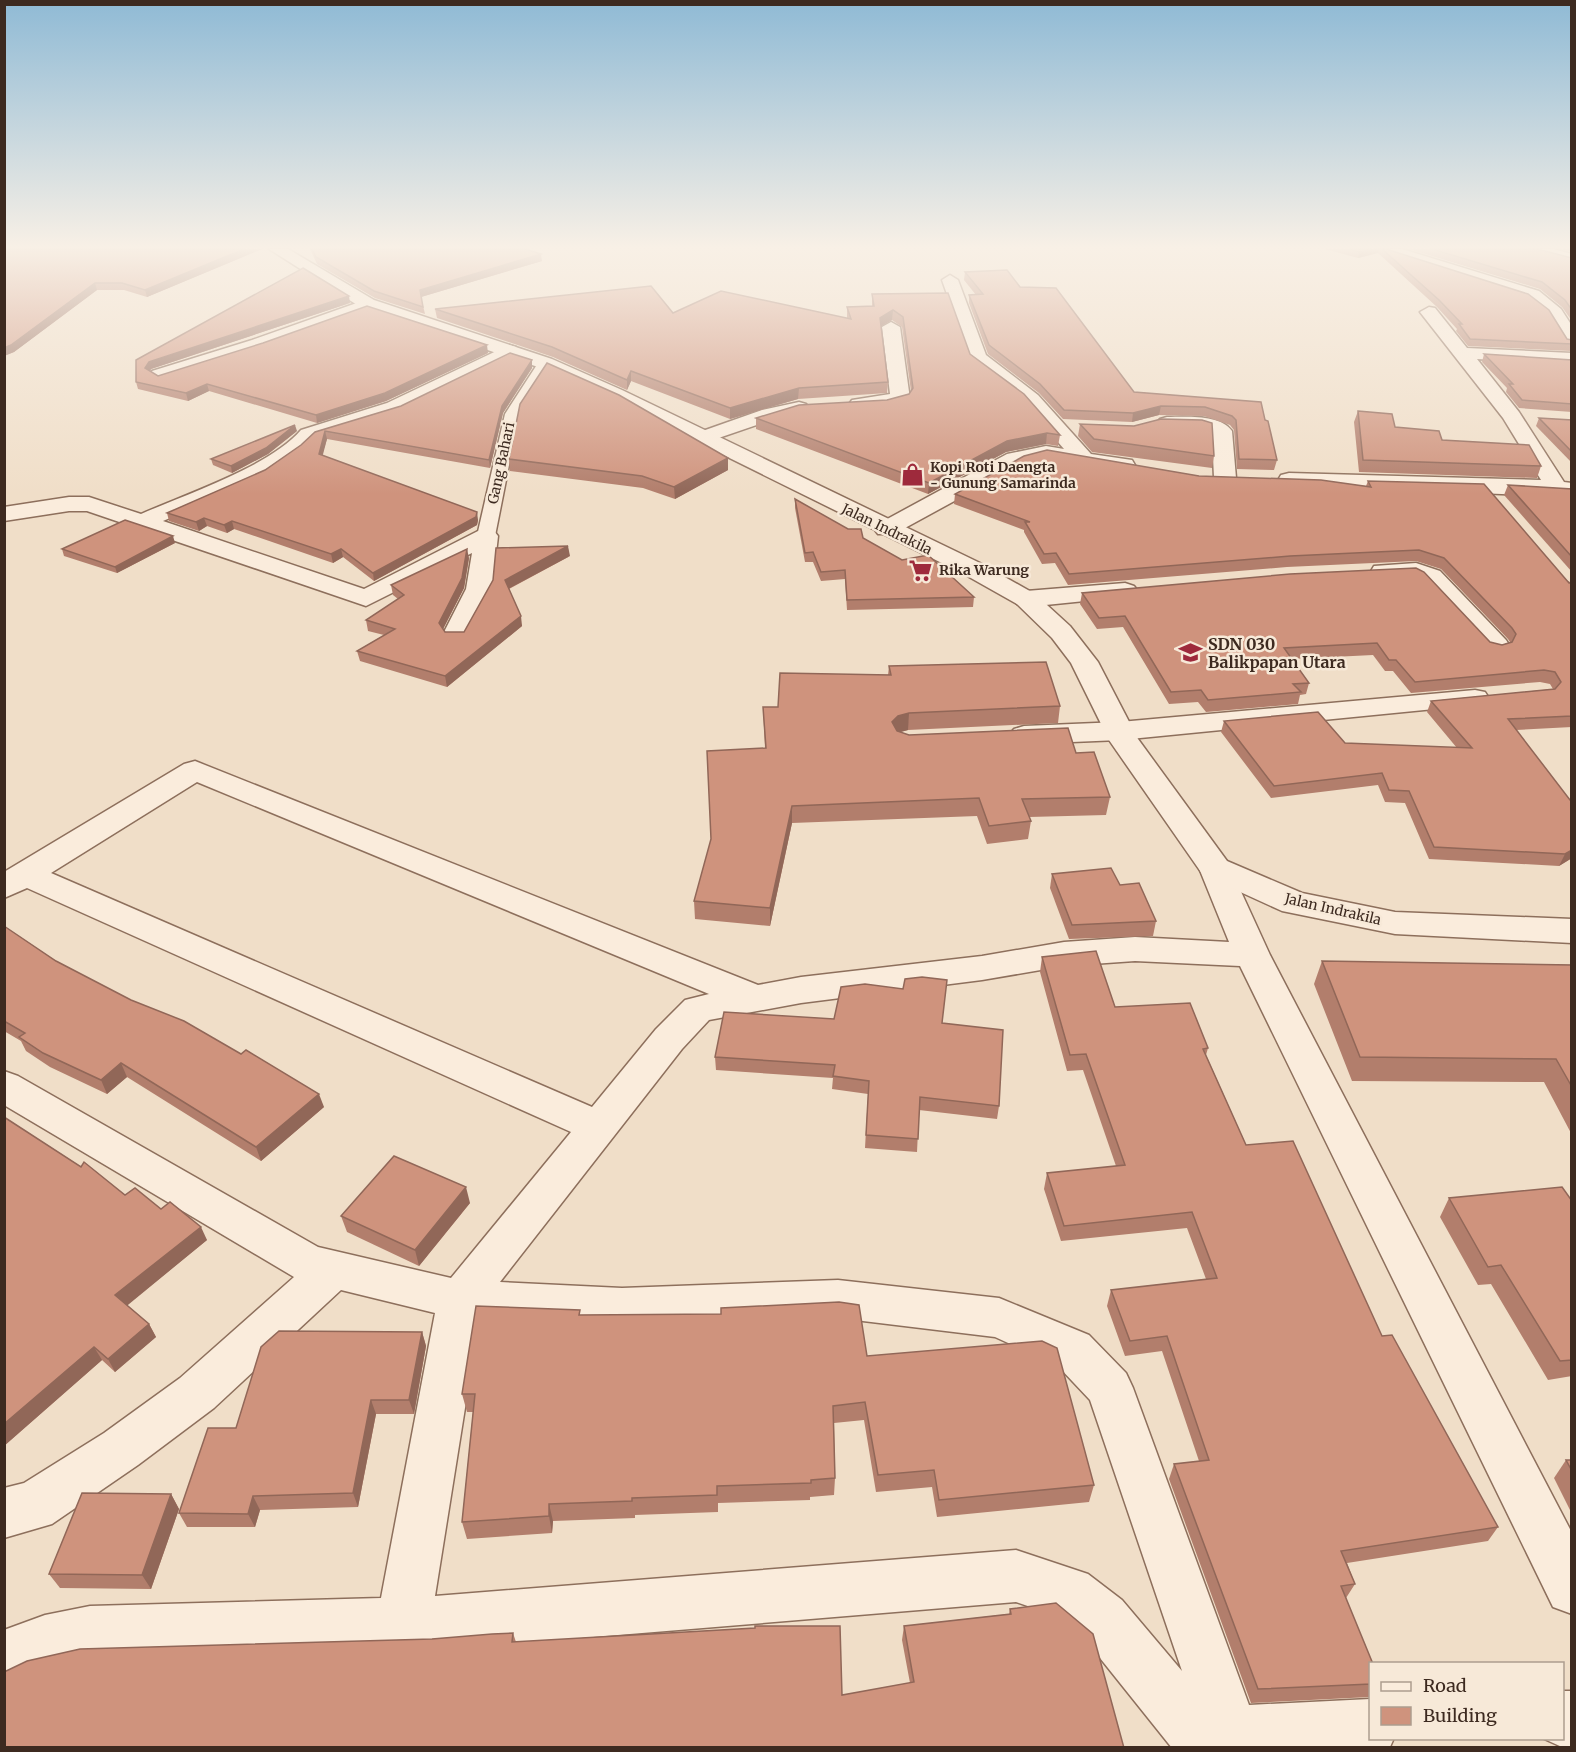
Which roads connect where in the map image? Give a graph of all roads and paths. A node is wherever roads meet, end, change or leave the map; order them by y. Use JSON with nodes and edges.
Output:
{"nodes":[{"id":1,"x":294,"y":331,"type":"edge"},
{"id":2,"x":448,"y":331,"type":"edge"},
{"id":3,"x":891,"y":331,"type":"edge"},
{"id":4,"x":968,"y":331,"type":"edge"},
{"id":5,"x":1444,"y":331,"type":"edge"},
{"id":6,"x":509,"y":351,"type":"junction"},
{"id":7,"x":1461,"y":353,"type":"junction"},
{"id":8,"x":1572,"y":359,"type":"edge"},
{"id":9,"x":546,"y":363,"type":"junction"},
{"id":10,"x":159,"y":375,"type":"edge"},
{"id":11,"x":1512,"y":417,"type":"junction"},
{"id":12,"x":1536,"y":418,"type":"dead end"},
{"id":13,"x":1149,"y":425,"type":"edge"},
{"id":14,"x":1056,"y":428,"type":"junction"},
{"id":15,"x":1088,"y":429,"type":"edge"},
{"id":16,"x":701,"y":438,"type":"junction"},
{"id":17,"x":1084,"y":459,"type":"junction"},
{"id":18,"x":1140,"y":468,"type":"edge"},
{"id":19,"x":1248,"y":479,"type":"edge"},
{"id":20,"x":1272,"y":479,"type":"edge"},
{"id":21,"x":1485,"y":486,"type":"junction"},
{"id":22,"x":1564,"y":489,"type":"edge"},
{"id":23,"x":1499,"y":503,"type":"edge"},
{"id":24,"x":4,"y":514,"type":"edge"},
{"id":25,"x":142,"y":522,"type":"junction"},
{"id":26,"x":886,"y":529,"type":"junction"},
{"id":27,"x":486,"y":536,"type":"junction"},
{"id":28,"x":1355,"y":572,"type":"edge"},
{"id":29,"x":1144,"y":589,"type":"edge"},
{"id":30,"x":1026,"y":600,"type":"junction"},
{"id":31,"x":456,"y":634,"type":"edge"},
{"id":32,"x":1497,"y":646,"type":"edge"},
{"id":33,"x":1504,"y":695,"type":"edge"},
{"id":34,"x":1120,"y":731,"type":"junction"},
{"id":35,"x":1002,"y":736,"type":"edge"},
{"id":36,"x":1215,"y":868,"type":"junction"},
{"id":37,"x":15,"y":880,"type":"edge"},
{"id":38,"x":1572,"y":931,"type":"edge"},
{"id":39,"x":1252,"y":955,"type":"junction"},
{"id":40,"x":754,"y":998,"type":"junction"},
{"id":41,"x":4,"y":1086,"type":"edge"},
{"id":42,"x":599,"y":1127,"type":"junction"},
{"id":43,"x":333,"y":1269,"type":"junction"},
{"id":44,"x":460,"y":1300,"type":"junction"},
{"id":45,"x":4,"y":1513,"type":"edge"},
{"id":46,"x":1572,"y":1588,"type":"edge"},
{"id":47,"x":403,"y":1624,"type":"junction"},
{"id":48,"x":4,"y":1662,"type":"edge"},
{"id":49,"x":1369,"y":1727,"type":"edge"},
{"id":50,"x":1231,"y":1733,"type":"junction"}],
"edges":[{"from":1,"to":10,"type":"street"},
{"from":2,"to":6,"type":"street","name":"Jalan Indrakila"},
{"from":3,"to":16,"type":"street"},
{"from":4,"to":14,"type":"street"},
{"from":5,"to":7,"type":"street"},
{"from":6,"to":9,"type":"street","name":"Jalan Indrakila"},
{"from":6,"to":25,"type":"street"},
{"from":7,"to":8,"type":"street"},
{"from":7,"to":11,"type":"street"},
{"from":9,"to":16,"type":"street","name":"Jalan Indrakila"},
{"from":9,"to":27,"type":"lane","name":"Gang Bahari"},
{"from":11,"to":12,"type":"street"},
{"from":11,"to":22,"type":"street"},
{"from":13,"to":19,"type":"street"},
{"from":14,"to":15,"type":"street"},
{"from":14,"to":17,"type":"street"},
{"from":16,"to":26,"type":"street","name":"Jalan Indrakila"},
{"from":17,"to":18,"type":"street"},
{"from":17,"to":26,"type":"street"},
{"from":20,"to":21,"type":"street"},
{"from":21,"to":22,"type":"street"},
{"from":21,"to":23,"type":"lane"},
{"from":24,"to":25,"type":"street"},
{"from":25,"to":27,"type":"street"},
{"from":26,"to":30,"type":"street","name":"Jalan Indrakila"},
{"from":27,"to":31,"type":"street"},
{"from":28,"to":32,"type":"street"},
{"from":29,"to":30,"type":"street"},
{"from":30,"to":34,"type":"street","name":"Jalan Indrakila"},
{"from":33,"to":34,"type":"street"},
{"from":34,"to":35,"type":"street"},
{"from":34,"to":36,"type":"street","name":"Jalan Indrakila"},
{"from":36,"to":38,"type":"street","name":"Jalan Indrakila"},
{"from":36,"to":39,"type":"street"},
{"from":37,"to":40,"type":"street"},
{"from":37,"to":42,"type":"street"},
{"from":39,"to":40,"type":"street"},
{"from":39,"to":46,"type":"street"},
{"from":40,"to":42,"type":"street"},
{"from":41,"to":43,"type":"street"},
{"from":42,"to":44,"type":"street"},
{"from":43,"to":44,"type":"street"},
{"from":43,"to":45,"type":"street"},
{"from":44,"to":47,"type":"street"},
{"from":44,"to":50,"type":"street"},
{"from":47,"to":48,"type":"street"},
{"from":47,"to":50,"type":"street"},
{"from":49,"to":50,"type":"street"}]}
